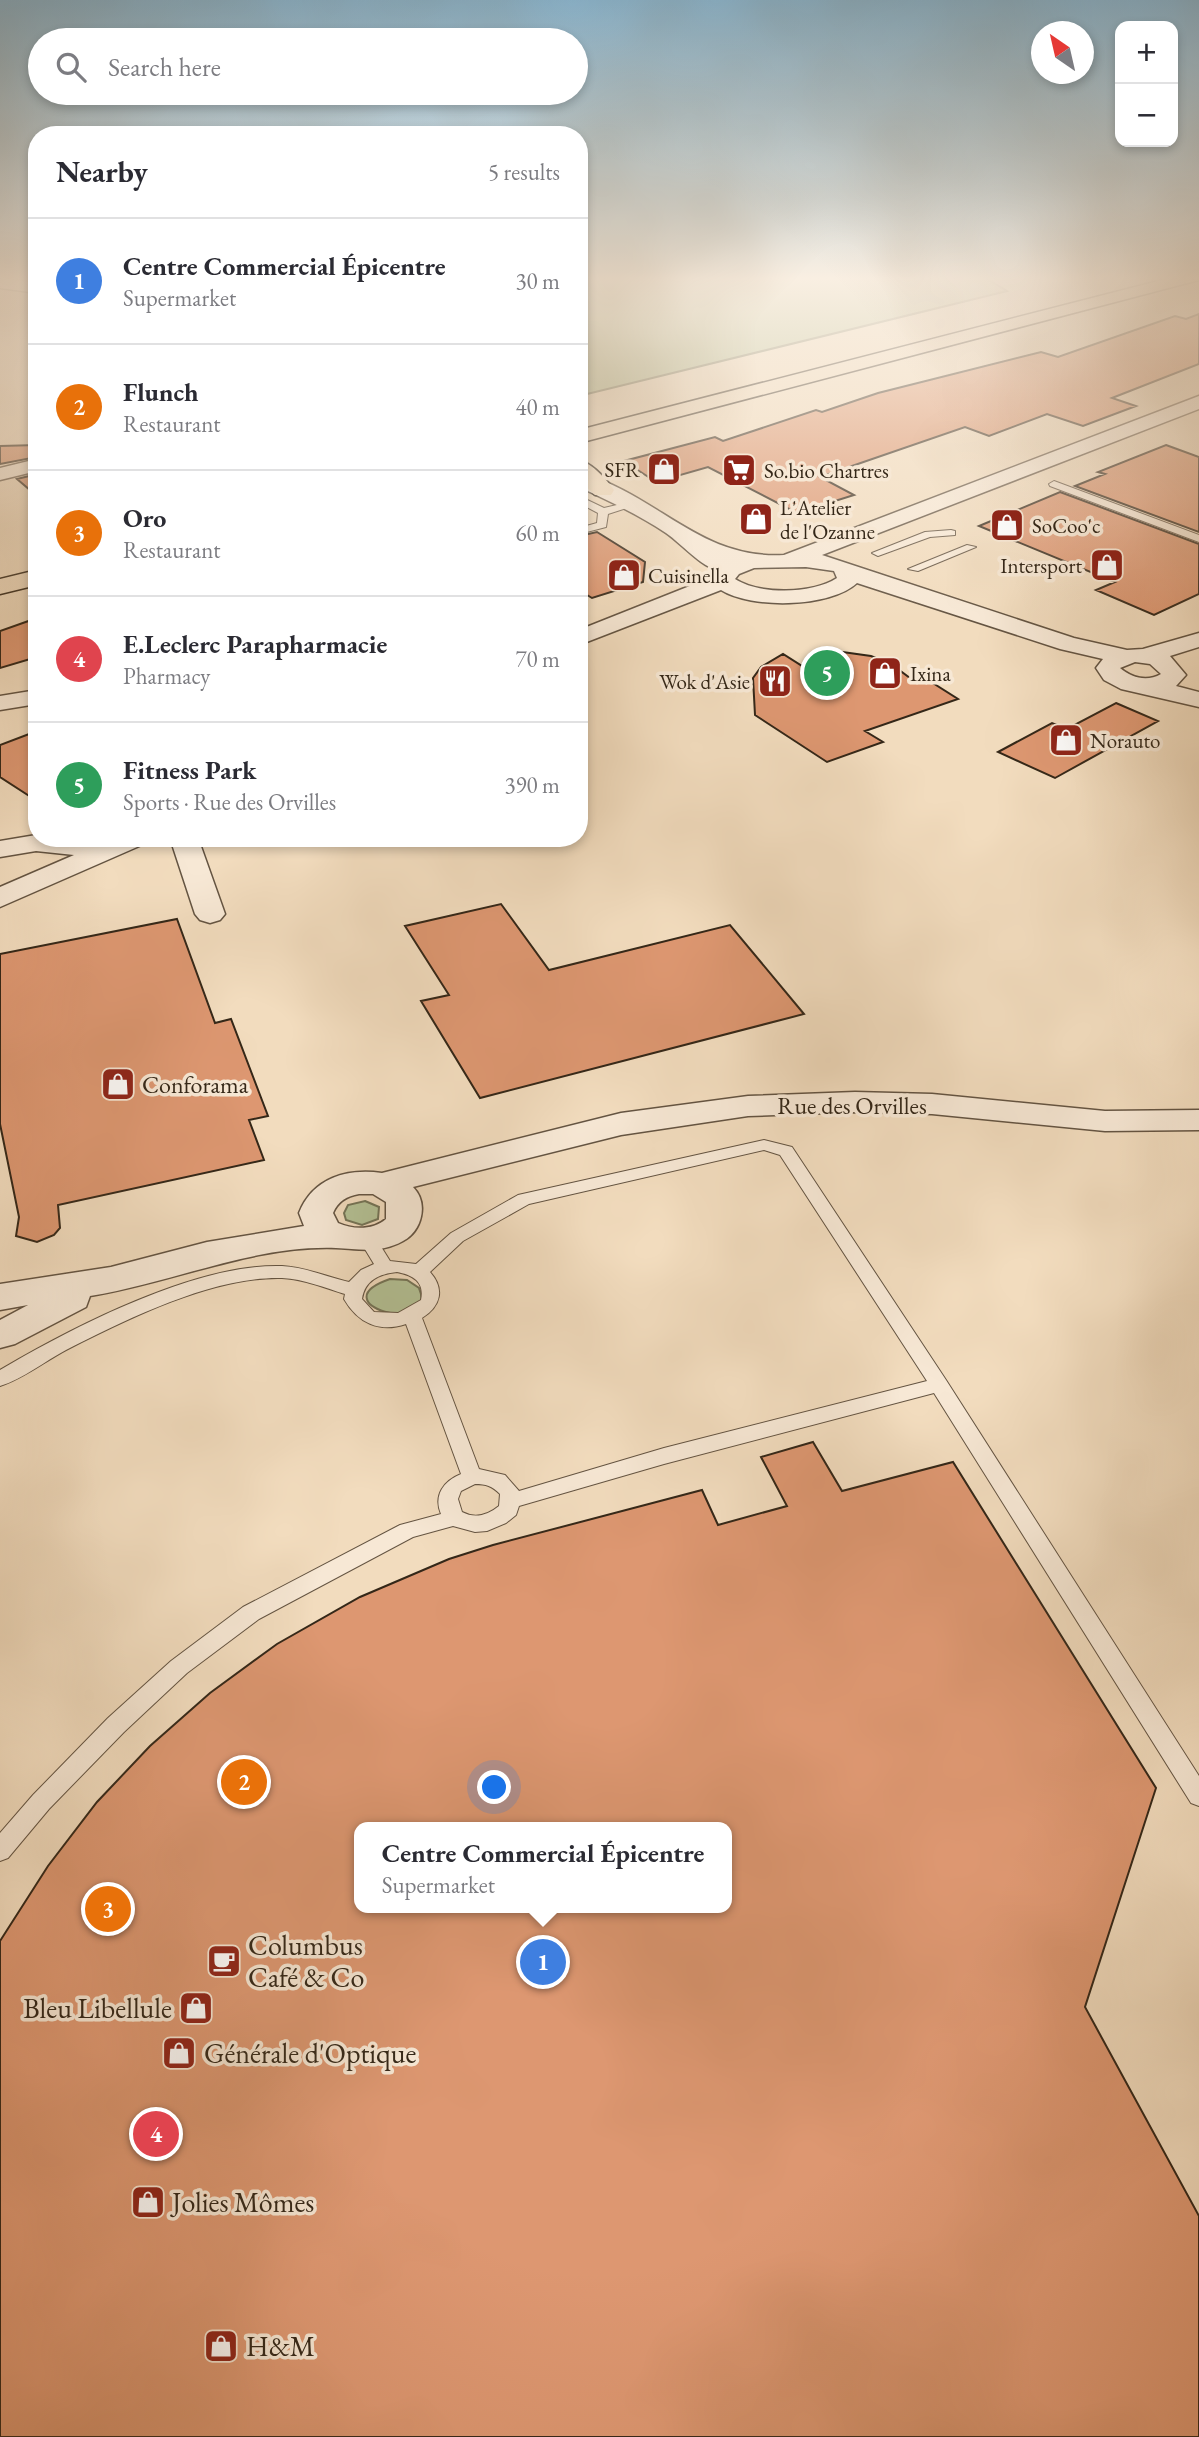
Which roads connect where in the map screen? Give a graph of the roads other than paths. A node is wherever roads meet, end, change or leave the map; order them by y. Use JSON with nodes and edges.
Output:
{"nodes":[{"id":1,"x":700,"y":392,"type":"edge"},
{"id":2,"x":754,"y":392,"type":"edge"},
{"id":3,"x":1199,"y":402,"type":"edge"},
{"id":4,"x":588,"y":421,"type":"edge"},
{"id":5,"x":611,"y":429,"type":"junction"},
{"id":6,"x":588,"y":435,"type":"edge"},
{"id":7,"x":588,"y":438,"type":"edge"},
{"id":8,"x":28,"y":467,"type":"edge"},
{"id":9,"x":0,"y":474,"type":"edge"},
{"id":10,"x":588,"y":480,"type":"edge"},
{"id":11,"x":1054,"y":484,"type":"dead end"},
{"id":12,"x":588,"y":487,"type":"edge"},
{"id":13,"x":588,"y":500,"type":"edge"},
{"id":14,"x":603,"y":501,"type":"junction"},
{"id":15,"x":588,"y":528,"type":"edge"},
{"id":16,"x":951,"y":533,"type":"dead end"},
{"id":17,"x":1199,"y":539,"type":"edge"},
{"id":18,"x":701,"y":547,"type":"junction"},
{"id":19,"x":971,"y":547,"type":"dead end"},
{"id":20,"x":878,"y":553,"type":"dead end"},
{"id":21,"x":28,"y":561,"type":"edge"},
{"id":22,"x":751,"y":562,"type":"junction"},
{"id":23,"x":839,"y":565,"type":"junction"},
{"id":24,"x":0,"y":569,"type":"edge"},
{"id":25,"x":914,"y":569,"type":"dead end"},
{"id":26,"x":725,"y":576,"type":"junction"},
{"id":27,"x":28,"y":579,"type":"edge"},
{"id":28,"x":0,"y":587,"type":"edge"},
{"id":29,"x":745,"y":593,"type":"junction"},
{"id":30,"x":673,"y":603,"type":"junction"},
{"id":31,"x":588,"y":635,"type":"edge"},
{"id":32,"x":1193,"y":643,"type":"edge"},
{"id":33,"x":1125,"y":660,"type":"junction"},
{"id":34,"x":1173,"y":671,"type":"junction"},
{"id":35,"x":1144,"y":685,"type":"junction"},
{"id":36,"x":28,"y":698,"type":"edge"},
{"id":37,"x":1196,"y":698,"type":"edge"},
{"id":38,"x":0,"y":703,"type":"edge"},
{"id":39,"x":28,"y":844,"type":"edge"},
{"id":40,"x":115,"y":847,"type":"edge"},
{"id":41,"x":187,"y":847,"type":"edge"},
{"id":42,"x":0,"y":849,"type":"edge"},
{"id":43,"x":0,"y":898,"type":"edge"},
{"id":44,"x":210,"y":914,"type":"dead end"},
{"id":45,"x":1199,"y":1119,"type":"edge"},
{"id":46,"x":509,"y":1153,"type":"junction"},
{"id":47,"x":382,"y":1184,"type":"junction"},
{"id":48,"x":321,"y":1201,"type":"junction"},
{"id":49,"x":405,"y":1216,"type":"junction"},
{"id":50,"x":333,"y":1237,"type":"junction"},
{"id":51,"x":208,"y":1254,"type":"junction"},
{"id":52,"x":377,"y":1254,"type":"junction"},
{"id":53,"x":419,"y":1272,"type":"junction"},
{"id":54,"x":111,"y":1280,"type":"junction"},
{"id":55,"x":354,"y":1290,"type":"junction"},
{"id":56,"x":0,"y":1297,"type":"edge"},
{"id":57,"x":413,"y":1317,"type":"junction"},
{"id":58,"x":1,"y":1336,"type":"edge"},
{"id":59,"x":0,"y":1379,"type":"edge"},
{"id":60,"x":939,"y":1385,"type":"junction"},
{"id":61,"x":472,"y":1476,"type":"junction"},
{"id":62,"x":511,"y":1501,"type":"junction"},
{"id":63,"x":455,"y":1518,"type":"junction"},
{"id":64,"x":1199,"y":1796,"type":"edge"},
{"id":65,"x":0,"y":1850,"type":"edge"}],
"edges":[{"from":1,"to":4,"type":"main road"},
{"from":2,"to":5,"type":"main road"},
{"from":3,"to":23,"type":"street"},
{"from":5,"to":6,"type":"main road"},
{"from":5,"to":7,"type":"main road"},
{"from":8,"to":9,"type":"street"},
{"from":10,"to":14,"type":"main road"},
{"from":11,"to":17,"type":"lane"},
{"from":12,"to":14,"type":"street"},
{"from":13,"to":14,"type":"lane"},
{"from":14,"to":15,"type":"lane"},
{"from":14,"to":18,"type":"street"},
{"from":16,"to":20,"type":"lane"},
{"from":18,"to":22,"type":"street"},
{"from":18,"to":26,"type":"street"},
{"from":19,"to":25,"type":"lane"},
{"from":21,"to":24,"type":"main road"},
{"from":22,"to":23,"type":"street"},
{"from":22,"to":26,"type":"street"},
{"from":23,"to":29,"type":"street"},
{"from":23,"to":33,"type":"street"},
{"from":26,"to":29,"type":"street"},
{"from":26,"to":30,"type":"street"},
{"from":27,"to":28,"type":"main road"},
{"from":29,"to":30,"type":"street"},
{"from":30,"to":31,"type":"street"},
{"from":32,"to":33,"type":"street"},
{"from":32,"to":34,"type":"street"},
{"from":33,"to":34,"type":"street"},
{"from":33,"to":35,"type":"street"},
{"from":34,"to":35,"type":"street"},
{"from":34,"to":37,"type":"street"},
{"from":35,"to":37,"type":"street"},
{"from":36,"to":38,"type":"street"},
{"from":39,"to":42,"type":"street"},
{"from":40,"to":43,"type":"street"},
{"from":41,"to":44,"type":"street"},
{"from":45,"to":46,"type":"street","name":"Rue des Orvilles"},
{"from":46,"to":47,"type":"street","name":"Rue des Orvilles"},
{"from":46,"to":49,"type":"street","name":"Rue des Orvilles"},
{"from":47,"to":48,"type":"street"},
{"from":47,"to":49,"type":"street"},
{"from":48,"to":50,"type":"street"},
{"from":48,"to":51,"type":"street"},
{"from":49,"to":52,"type":"street"},
{"from":50,"to":51,"type":"street"},
{"from":50,"to":52,"type":"street"},
{"from":51,"to":54,"type":"street"},
{"from":52,"to":53,"type":"lane"},
{"from":52,"to":55,"type":"lane"},
{"from":53,"to":57,"type":"lane"},
{"from":53,"to":60,"type":"lane"},
{"from":54,"to":56,"type":"street"},
{"from":54,"to":58,"type":"street"},
{"from":55,"to":57,"type":"lane"},
{"from":55,"to":59,"type":"lane"},
{"from":56,"to":58,"type":"street"},
{"from":57,"to":61,"type":"lane"},
{"from":60,"to":62,"type":"lane"},
{"from":60,"to":64,"type":"lane"},
{"from":61,"to":62,"type":"lane"},
{"from":61,"to":63,"type":"lane"},
{"from":62,"to":63,"type":"lane"},
{"from":63,"to":65,"type":"lane"}]}
